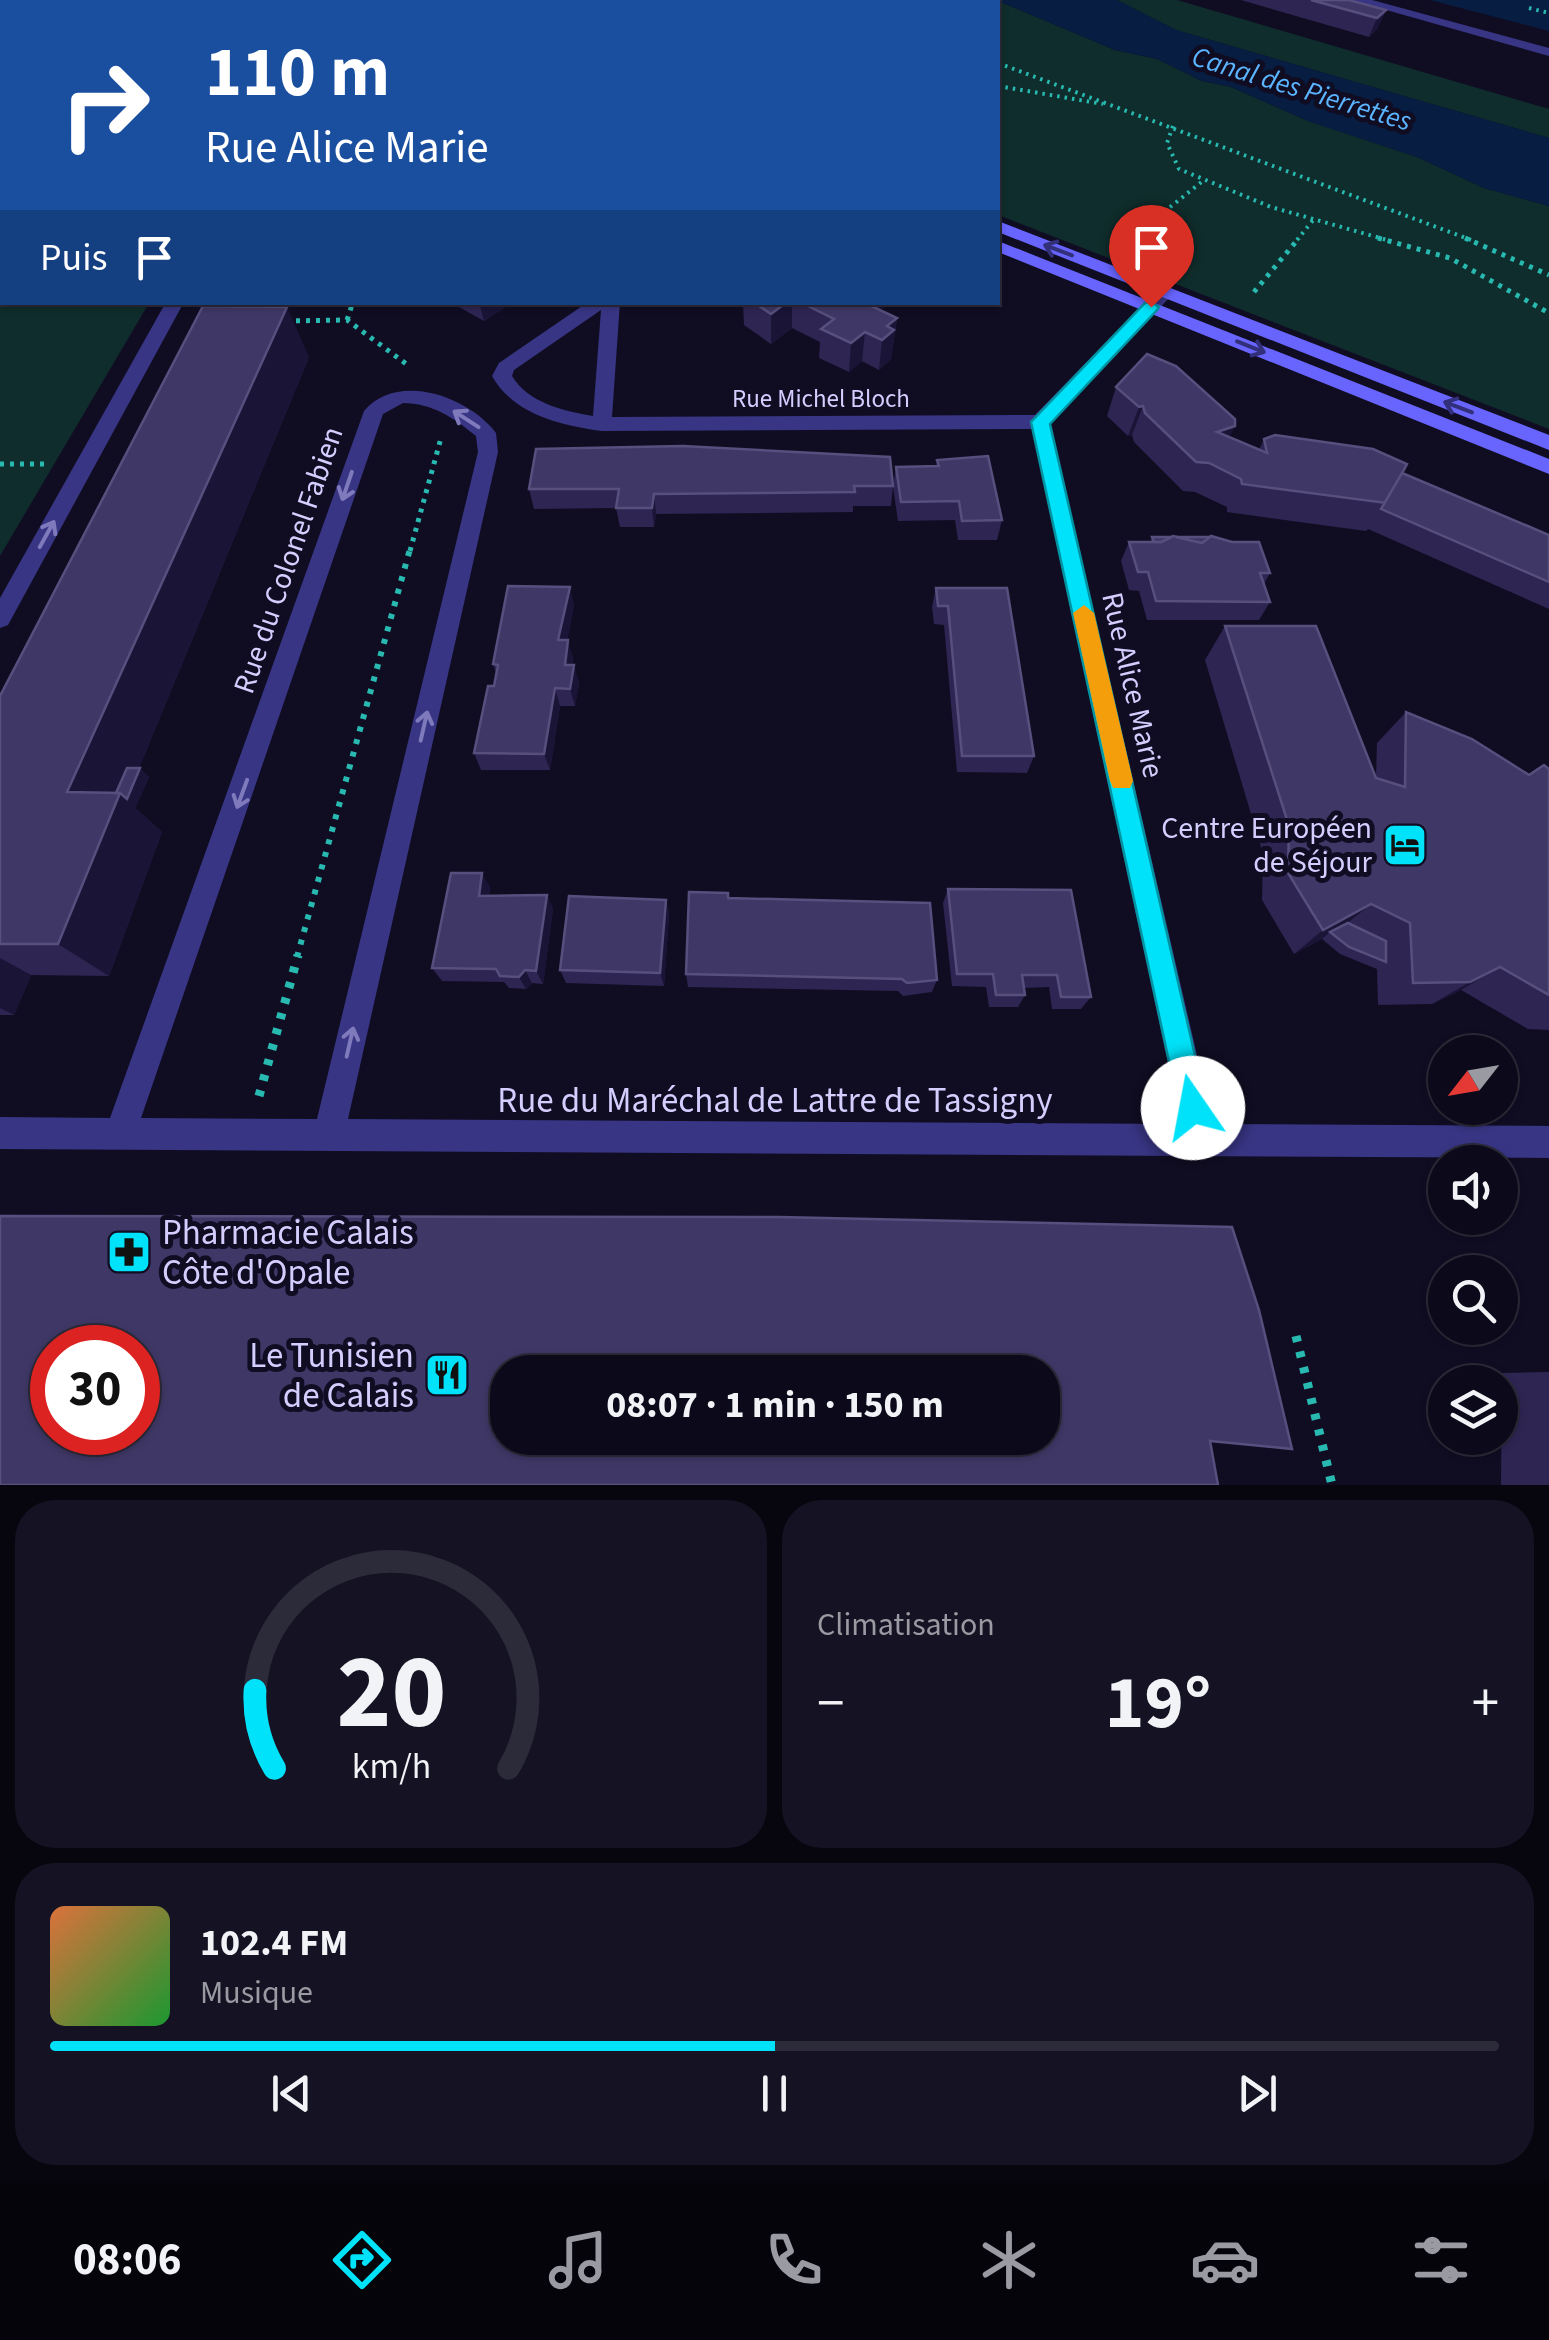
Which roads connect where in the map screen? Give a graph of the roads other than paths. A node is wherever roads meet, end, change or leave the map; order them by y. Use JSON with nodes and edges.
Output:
{"nodes":[{"id":1,"x":1358,"y":0,"type":"edge"},
{"id":2,"x":1549,"y":52,"type":"edge"},
{"id":3,"x":1000,"y":227,"type":"edge"},
{"id":4,"x":1000,"y":247,"type":"edge"},
{"id":5,"x":1158,"y":299,"type":"junction"},
{"id":6,"x":173,"y":305,"type":"edge"},
{"id":7,"x":597,"y":305,"type":"edge"},
{"id":8,"x":610,"y":305,"type":"edge"},
{"id":9,"x":1040,"y":422,"type":"junction"},
{"id":10,"x":602,"y":424,"type":"junction"},
{"id":11,"x":1549,"y":442,"type":"edge"},
{"id":12,"x":1549,"y":466,"type":"edge"},
{"id":13,"x":0,"y":619,"type":"edge"},
{"id":14,"x":0,"y":1133,"type":"edge"},
{"id":15,"x":120,"y":1135,"type":"junction"},
{"id":16,"x":328,"y":1137,"type":"junction"},
{"id":17,"x":1200,"y":1138,"type":"junction"},
{"id":18,"x":1549,"y":1142,"type":"edge"}],
"edges":[{"from":1,"to":2,"type":"street"},
{"from":5,"to":3,"type":"street","one_way":true},
{"from":4,"to":5,"type":"street"},
{"from":5,"to":9,"type":"street"},
{"from":11,"to":5,"type":"street","one_way":true},
{"from":5,"to":12,"type":"street","one_way":true},
{"from":13,"to":6,"type":"street","one_way":true},
{"from":7,"to":10,"type":"street","name":"Rue Michel Bloch"},
{"from":8,"to":10,"type":"street"},
{"from":9,"to":10,"type":"street","name":"Rue Michel Bloch"},
{"from":9,"to":17,"type":"street","name":"Rue Alice Marie"},
{"from":14,"to":15,"type":"street","name":"Rue du Maréchal de Lattre de Tassigny"},
{"from":15,"to":16,"type":"street","name":"Rue du Maréchal de Lattre de Tassigny"},
{"from":16,"to":15,"type":"street","name":"Rue du Colonel Fabien","one_way":true},
{"from":16,"to":17,"type":"street","name":"Rue du Maréchal de Lattre de Tassigny"},
{"from":17,"to":18,"type":"street","name":"Rue du Maréchal de Lattre de Tassigny"}]}
